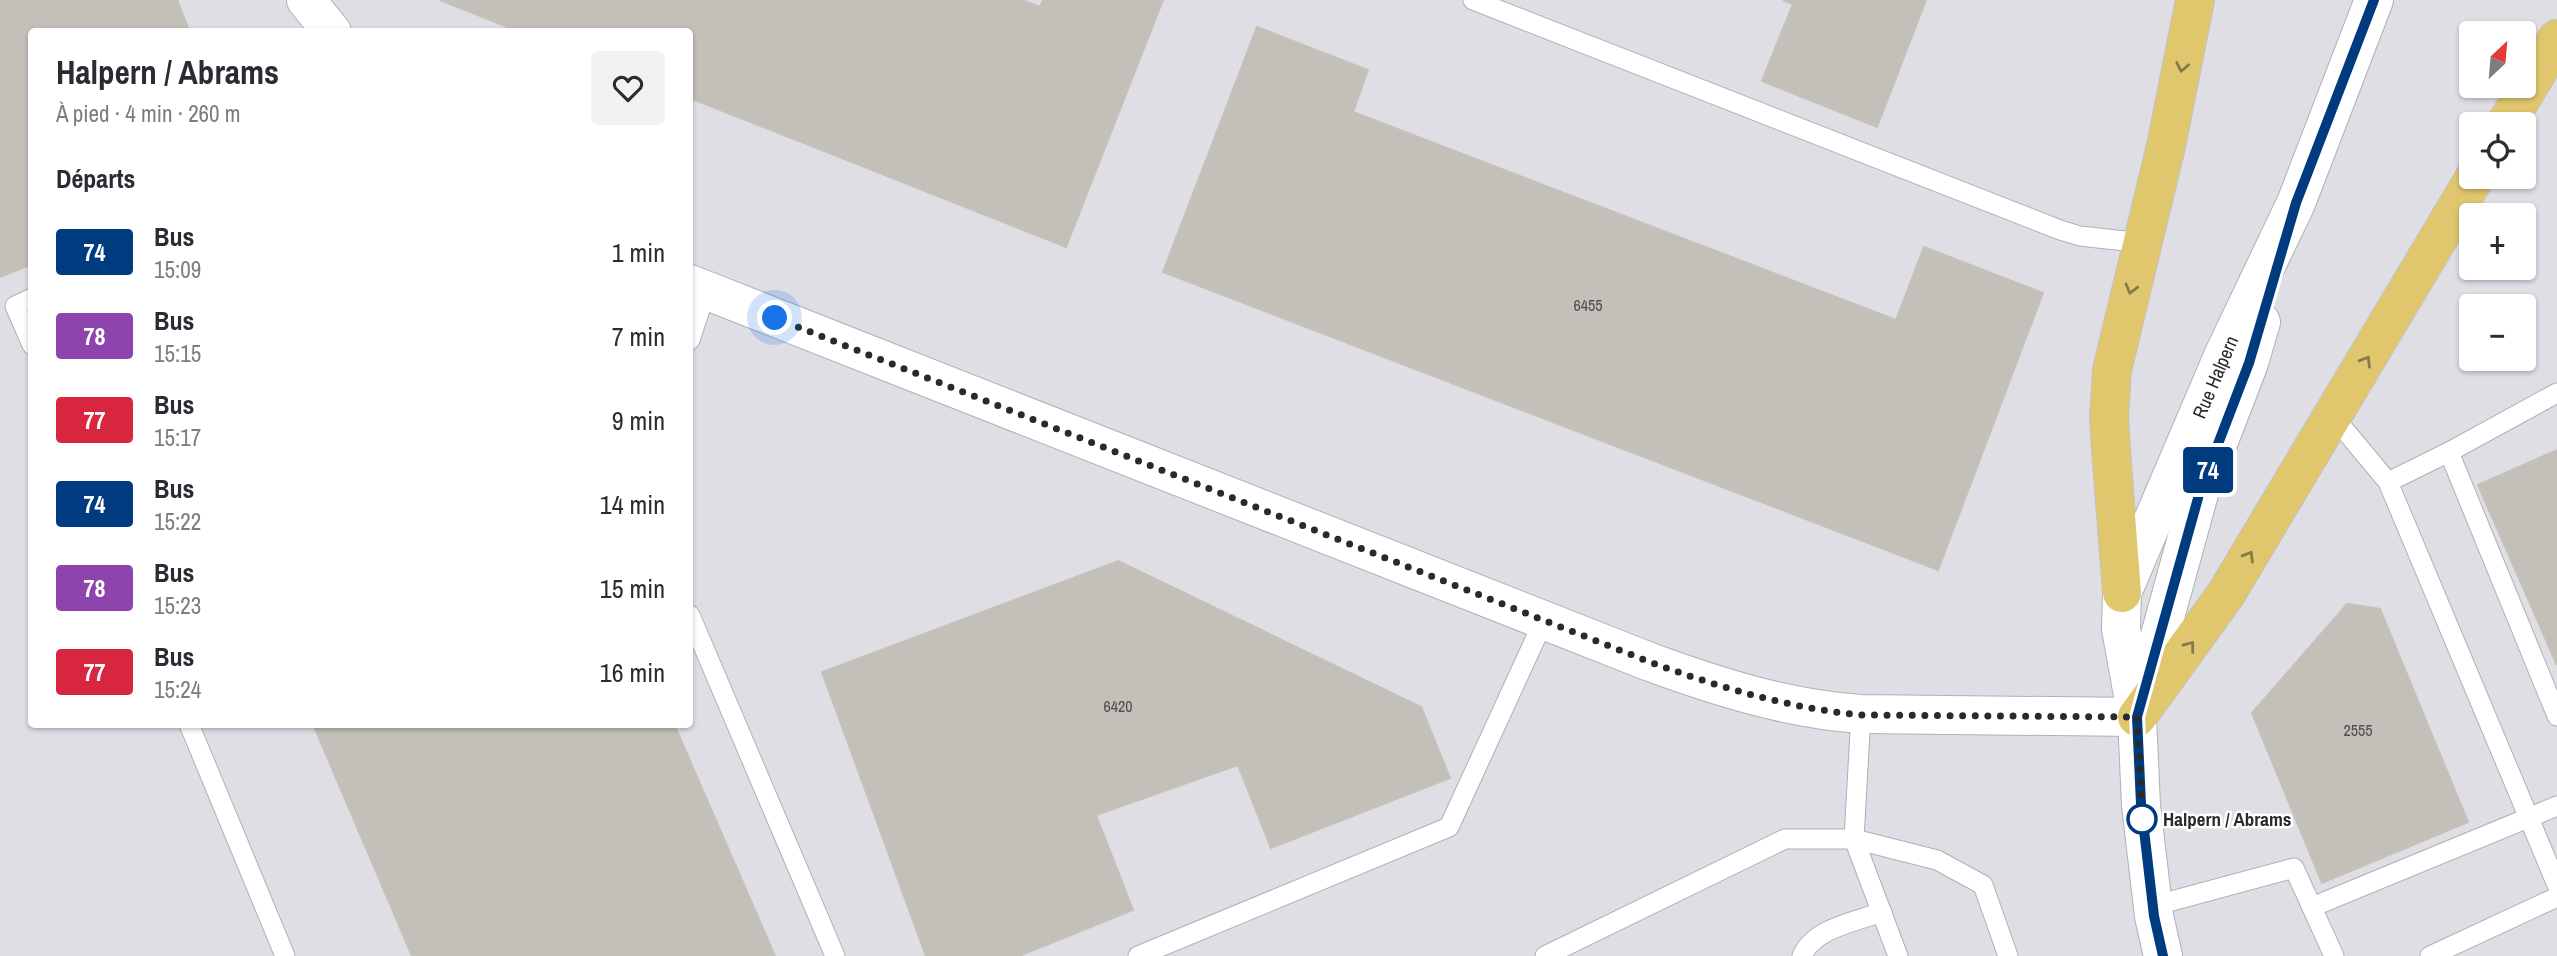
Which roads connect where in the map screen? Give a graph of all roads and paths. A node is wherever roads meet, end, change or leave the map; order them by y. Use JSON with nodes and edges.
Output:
{"nodes":[{"id":1,"x":306,"y":0,"type":"edge"},
{"id":2,"x":1473,"y":0,"type":"edge"},
{"id":3,"x":2195,"y":0,"type":"edge"},
{"id":4,"x":2374,"y":0,"type":"edge"},
{"id":5,"x":329,"y":28,"type":"edge"},
{"id":6,"x":2557,"y":39,"type":"edge"},
{"id":7,"x":2513,"y":112,"type":"edge"},
{"id":8,"x":2468,"y":189,"type":"edge"},
{"id":9,"x":2296,"y":203,"type":"junction"},
{"id":10,"x":2143,"y":243,"type":"junction"},
{"id":11,"x":698,"y":288,"type":"edge"},
{"id":12,"x":16,"y":304,"type":"edge"},
{"id":13,"x":693,"y":320,"type":"edge"},
{"id":14,"x":28,"y":335,"type":"edge"},
{"id":15,"x":2557,"y":393,"type":"edge"},
{"id":16,"x":2333,"y":416,"type":"junction"},
{"id":17,"x":2449,"y":452,"type":"junction"},
{"id":18,"x":2388,"y":482,"type":"junction"},
{"id":19,"x":2122,"y":593,"type":"junction"},
{"id":20,"x":1544,"y":620,"type":"junction"},
{"id":21,"x":693,"y":622,"type":"edge"},
{"id":22,"x":1861,"y":715,"type":"junction"},
{"id":23,"x":2557,"y":716,"type":"edge"},
{"id":24,"x":2137,"y":717,"type":"junction"},
{"id":25,"x":191,"y":728,"type":"edge"},
{"id":26,"x":2557,"y":806,"type":"edge"},
{"id":27,"x":2529,"y":817,"type":"junction"},
{"id":28,"x":1854,"y":839,"type":"junction"},
{"id":29,"x":2557,"y":885,"type":"edge"},
{"id":30,"x":2557,"y":897,"type":"edge"},
{"id":31,"x":2153,"y":906,"type":"junction"},
{"id":32,"x":2312,"y":907,"type":"junction"},
{"id":33,"x":1882,"y":912,"type":"junction"},
{"id":34,"x":285,"y":956,"type":"edge"},
{"id":35,"x":835,"y":956,"type":"edge"},
{"id":36,"x":1138,"y":956,"type":"edge"},
{"id":37,"x":1545,"y":956,"type":"edge"},
{"id":38,"x":1802,"y":956,"type":"edge"},
{"id":39,"x":1898,"y":956,"type":"edge"},
{"id":40,"x":2008,"y":956,"type":"edge"},
{"id":41,"x":2163,"y":956,"type":"edge"},
{"id":42,"x":2334,"y":956,"type":"edge"},
{"id":43,"x":2430,"y":956,"type":"edge"}],
"edges":[{"from":1,"to":5,"type":"street"},
{"from":2,"to":10,"type":"lane"},
{"from":3,"to":10,"type":"main road","one_way":true},
{"from":4,"to":9,"type":"street","name":"Rue Halpern"},
{"from":6,"to":7,"type":"main road"},
{"from":16,"to":8,"type":"main road","one_way":true},
{"from":9,"to":19,"type":"street","name":"Rue Halpern"},
{"from":9,"to":24,"type":"street","name":"Rue Halpern"},
{"from":10,"to":19,"type":"main road","one_way":true},
{"from":11,"to":13,"type":"lane"},
{"from":11,"to":20,"type":"street"},
{"from":12,"to":14,"type":"lane"},
{"from":15,"to":17,"type":"lane"},
{"from":16,"to":18,"type":"lane"},
{"from":24,"to":16,"type":"main road","one_way":true},
{"from":17,"to":18,"type":"lane"},
{"from":17,"to":23,"type":"lane"},
{"from":18,"to":27,"type":"lane"},
{"from":19,"to":24,"type":"street","name":"Rue Halpern"},
{"from":20,"to":22,"type":"street"},
{"from":20,"to":36,"type":"lane"},
{"from":21,"to":35,"type":"lane"},
{"from":22,"to":24,"type":"street"},
{"from":22,"to":28,"type":"lane"},
{"from":24,"to":31,"type":"street","name":"Rue Halpern"},
{"from":25,"to":34,"type":"lane"},
{"from":26,"to":27,"type":"lane"},
{"from":27,"to":29,"type":"lane"},
{"from":27,"to":32,"type":"lane"},
{"from":28,"to":33,"type":"lane"},
{"from":28,"to":37,"type":"lane"},
{"from":28,"to":40,"type":"lane"},
{"from":30,"to":43,"type":"lane"},
{"from":31,"to":32,"type":"lane"},
{"from":31,"to":41,"type":"street","name":"Rue Halpern"},
{"from":32,"to":42,"type":"lane"},
{"from":33,"to":38,"type":"lane"},
{"from":33,"to":39,"type":"lane"}]}
